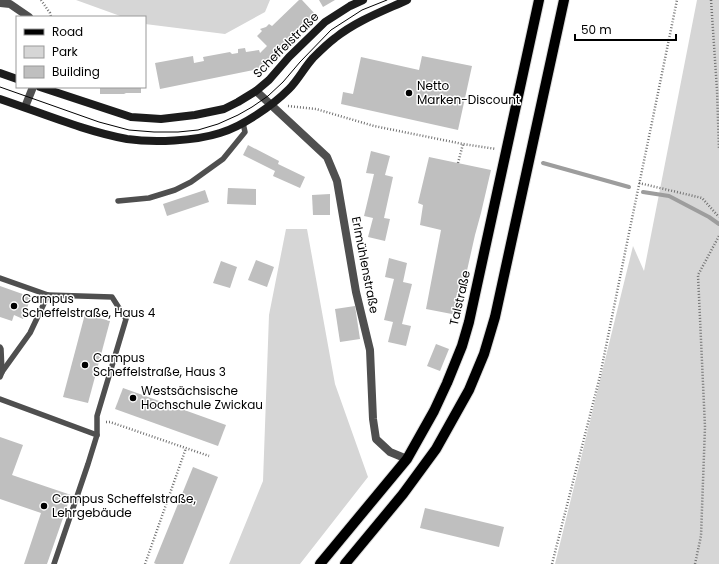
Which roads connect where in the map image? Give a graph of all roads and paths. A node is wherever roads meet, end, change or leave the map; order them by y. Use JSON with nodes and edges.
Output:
{"nodes":[{"id":1,"x":41,"y":0,"type":"edge"},
{"id":2,"x":363,"y":0,"type":"edge"},
{"id":3,"x":407,"y":0,"type":"edge"},
{"id":4,"x":539,"y":0,"type":"edge"},
{"id":5,"x":564,"y":0,"type":"edge"},
{"id":6,"x":677,"y":0,"type":"edge"},
{"id":7,"x":711,"y":0,"type":"edge"},
{"id":8,"x":0,"y":3,"type":"edge"},
{"id":9,"x":28,"y":16,"type":"edge"},
{"id":10,"x":51,"y":16,"type":"edge"},
{"id":11,"x":0,"y":73,"type":"edge"},
{"id":12,"x":16,"y":79,"type":"edge"},
{"id":13,"x":33,"y":88,"type":"edge"},
{"id":14,"x":43,"y":88,"type":"edge"},
{"id":15,"x":256,"y":91,"type":"junction"},
{"id":16,"x":0,"y":99,"type":"edge"},
{"id":17,"x":272,"y":105,"type":"junction"},
{"id":18,"x":25,"y":107,"type":"junction"},
{"id":19,"x":243,"y":123,"type":"junction"},
{"id":20,"x":463,"y":144,"type":"junction"},
{"id":21,"x":719,"y":149,"type":"edge"},
{"id":22,"x":506,"y":150,"type":"junction"},
{"id":23,"x":458,"y":163,"type":"dead end"},
{"id":24,"x":639,"y":183,"type":"junction"},
{"id":25,"x":118,"y":201,"type":"dead end"},
{"id":26,"x":719,"y":217,"type":"edge"},
{"id":27,"x":719,"y":236,"type":"edge"},
{"id":28,"x":0,"y":278,"type":"edge"},
{"id":29,"x":48,"y":295,"type":"junction"},
{"id":30,"x":0,"y":347,"type":"edge"},
{"id":31,"x":1,"y":374,"type":"edge"},
{"id":32,"x":0,"y":399,"type":"edge"},
{"id":33,"x":97,"y":422,"type":"junction"},
{"id":34,"x":97,"y":435,"type":"junction"},
{"id":35,"x":186,"y":448,"type":"junction"},
{"id":36,"x":209,"y":456,"type":"dead end"},
{"id":37,"x":406,"y":459,"type":"junction"},
{"id":38,"x":54,"y":564,"type":"edge"},
{"id":39,"x":145,"y":564,"type":"edge"},
{"id":40,"x":320,"y":564,"type":"edge"},
{"id":41,"x":345,"y":564,"type":"edge"},
{"id":42,"x":552,"y":564,"type":"edge"},
{"id":43,"x":695,"y":564,"type":"edge"}],
"edges":[{"from":1,"to":10,"type":"path"},
{"from":2,"to":15,"type":"street","name":"Scheffelstraße"},
{"from":3,"to":17,"type":"street"},
{"from":4,"to":22,"type":"main road","name":"Talstraße"},
{"from":5,"to":41,"type":"main road"},
{"from":6,"to":24,"type":"path"},
{"from":7,"to":21,"type":"path"},
{"from":8,"to":9,"type":"street"},
{"from":11,"to":12,"type":"street"},
{"from":13,"to":18,"type":"street"},
{"from":14,"to":15,"type":"street","name":"Scheffelstraße"},
{"from":15,"to":17,"type":"street","name":"Erlmühlenstraße"},
{"from":16,"to":18,"type":"street"},
{"from":17,"to":19,"type":"street"},
{"from":17,"to":20,"type":"path"},
{"from":17,"to":37,"type":"street","name":"Erlmühlenstraße"},
{"from":18,"to":19,"type":"street"},
{"from":19,"to":25,"type":"lane"},
{"from":20,"to":22,"type":"path"},
{"from":20,"to":23,"type":"path"},
{"from":22,"to":37,"type":"main road","name":"Talstraße"},
{"from":24,"to":26,"type":"path"},
{"from":24,"to":42,"type":"path"},
{"from":27,"to":43,"type":"path"},
{"from":28,"to":29,"type":"lane"},
{"from":29,"to":31,"type":"lane"},
{"from":29,"to":33,"type":"lane"},
{"from":30,"to":31,"type":"lane"},
{"from":32,"to":34,"type":"lane"},
{"from":33,"to":34,"type":"lane"},
{"from":33,"to":35,"type":"path"},
{"from":34,"to":38,"type":"lane"},
{"from":35,"to":36,"type":"path"},
{"from":35,"to":39,"type":"path"},
{"from":37,"to":40,"type":"main road","name":"Talstraße"}]}
